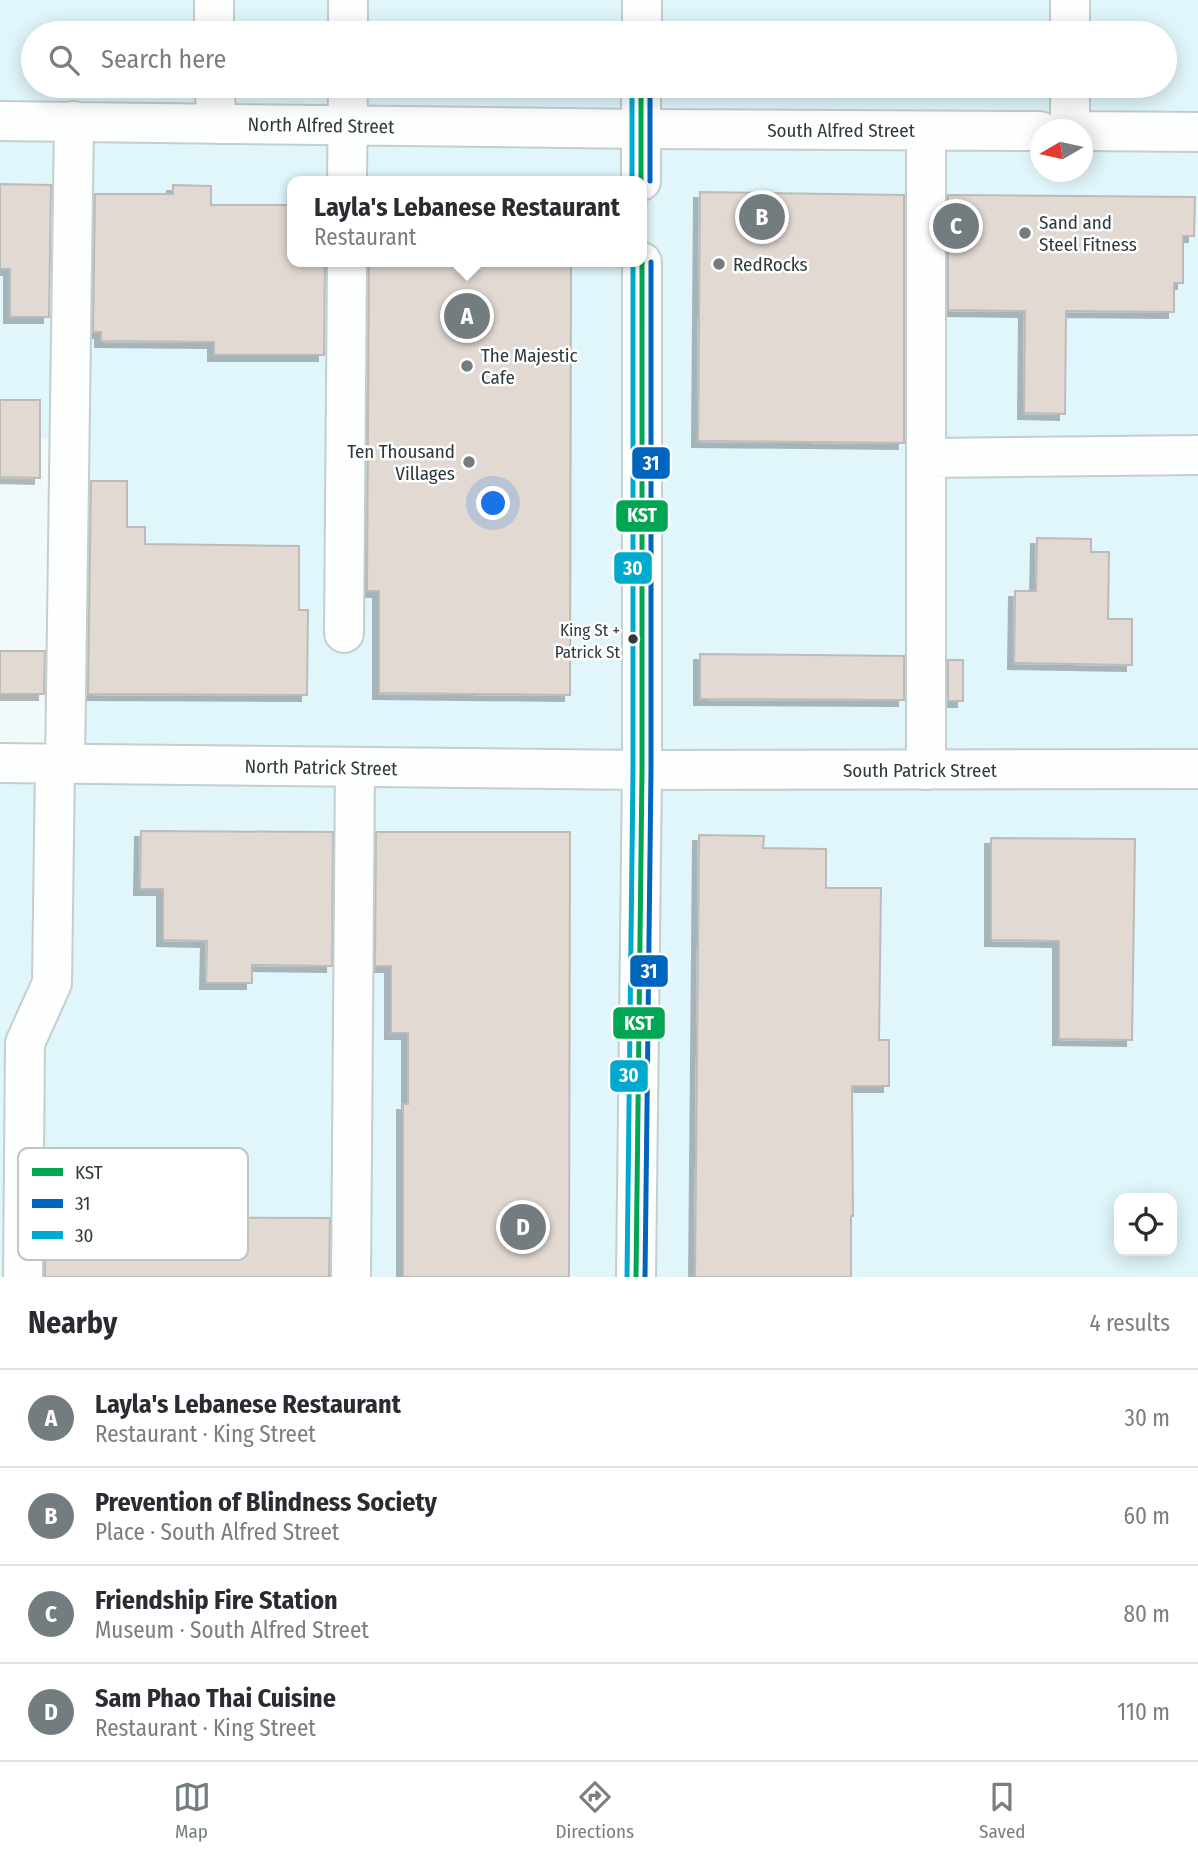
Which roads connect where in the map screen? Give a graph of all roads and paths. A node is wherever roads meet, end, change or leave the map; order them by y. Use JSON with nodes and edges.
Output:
{"nodes":[{"id":1,"x":214,"y":0,"type":"edge"},
{"id":2,"x":348,"y":0,"type":"edge"},
{"id":3,"x":642,"y":0,"type":"edge"},
{"id":4,"x":1070,"y":0,"type":"edge"},
{"id":5,"x":214,"y":21,"type":"edge"},
{"id":6,"x":348,"y":21,"type":"edge"},
{"id":7,"x":642,"y":21,"type":"edge"},
{"id":8,"x":1070,"y":21,"type":"edge"},
{"id":9,"x":215,"y":98,"type":"edge"},
{"id":10,"x":348,"y":98,"type":"edge"},
{"id":11,"x":641,"y":98,"type":"edge"},
{"id":12,"x":1070,"y":98,"type":"edge"},
{"id":13,"x":1070,"y":119,"type":"edge"},
{"id":14,"x":0,"y":121,"type":"edge"},
{"id":15,"x":74,"y":121,"type":"junction"},
{"id":16,"x":216,"y":124,"type":"junction"},
{"id":17,"x":348,"y":125,"type":"junction"},
{"id":18,"x":641,"y":129,"type":"junction"},
{"id":19,"x":926,"y":131,"type":"junction"},
{"id":20,"x":1030,"y":131,"type":"edge"},
{"id":21,"x":1093,"y":131,"type":"edge"},
{"id":22,"x":1198,"y":132,"type":"edge"},
{"id":23,"x":347,"y":176,"type":"edge"},
{"id":24,"x":641,"y":176,"type":"edge"},
{"id":25,"x":347,"y":267,"type":"edge"},
{"id":26,"x":642,"y":267,"type":"edge"},
{"id":27,"x":1198,"y":454,"type":"edge"},
{"id":28,"x":926,"y":458,"type":"junction"},
{"id":29,"x":344,"y":634,"type":"dead end"},
{"id":30,"x":0,"y":763,"type":"edge"},
{"id":31,"x":60,"y":764,"type":"junction"},
{"id":32,"x":355,"y":767,"type":"junction"},
{"id":33,"x":1198,"y":769,"type":"edge"},
{"id":34,"x":642,"y":770,"type":"junction"},
{"id":35,"x":926,"y":770,"type":"junction"},
{"id":36,"x":12,"y":1226,"type":"edge"},
{"id":37,"x":18,"y":1254,"type":"edge"},
{"id":38,"x":351,"y":1277,"type":"edge"},
{"id":39,"x":636,"y":1277,"type":"edge"}],
"edges":[{"from":1,"to":5,"type":"main road"},
{"from":2,"to":6,"type":"main road"},
{"from":3,"to":7,"type":"main road"},
{"from":4,"to":8,"type":"main road"},
{"from":9,"to":16,"type":"main road"},
{"from":10,"to":17,"type":"main road"},
{"from":11,"to":18,"type":"main road"},
{"from":12,"to":13,"type":"main road"},
{"from":14,"to":15,"type":"main road","name":"North Alfred Street"},
{"from":15,"to":16,"type":"main road","name":"North Alfred Street"},
{"from":15,"to":31,"type":"main road"},
{"from":16,"to":17,"type":"main road","name":"North Alfred Street"},
{"from":17,"to":18,"type":"main road","name":"North Alfred Street"},
{"from":17,"to":23,"type":"main road"},
{"from":18,"to":19,"type":"main road","name":"South Alfred Street"},
{"from":18,"to":24,"type":"main road"},
{"from":19,"to":20,"type":"main road","name":"South Alfred Street"},
{"from":19,"to":28,"type":"main road"},
{"from":21,"to":22,"type":"main road"},
{"from":25,"to":29,"type":"main road"},
{"from":26,"to":34,"type":"main road"},
{"from":27,"to":28,"type":"main road"},
{"from":28,"to":35,"type":"main road"},
{"from":30,"to":31,"type":"main road","name":"North Patrick Street"},
{"from":31,"to":32,"type":"main road","name":"North Patrick Street"},
{"from":31,"to":36,"type":"main road"},
{"from":32,"to":34,"type":"main road","name":"North Patrick Street"},
{"from":32,"to":38,"type":"main road"},
{"from":33,"to":35,"type":"main road","name":"South Patrick Street"},
{"from":34,"to":35,"type":"main road","name":"South Patrick Street"},
{"from":34,"to":39,"type":"main road"},
{"from":36,"to":37,"type":"main road"}]}
